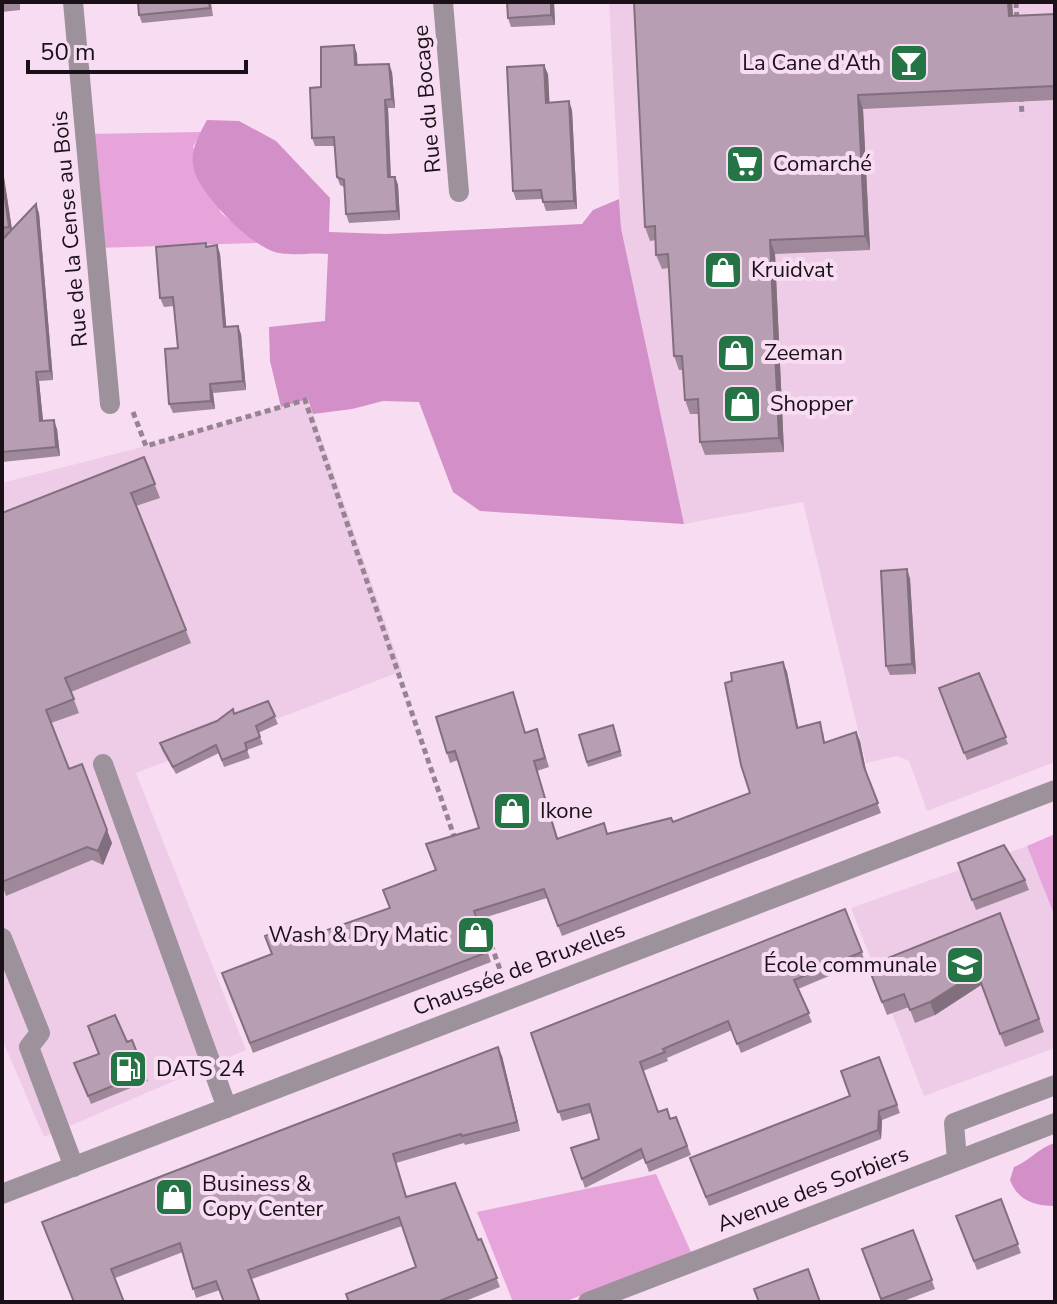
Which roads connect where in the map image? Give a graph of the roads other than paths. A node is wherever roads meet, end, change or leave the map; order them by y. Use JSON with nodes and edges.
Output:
{"nodes":[{"id":1,"x":73,"y":2,"type":"edge"},
{"id":2,"x":443,"y":2,"type":"edge"},
{"id":3,"x":459,"y":192,"type":"dead end"},
{"id":4,"x":110,"y":404,"type":"road end"},
{"id":5,"x":103,"y":764,"type":"dead end"},
{"id":6,"x":1055,"y":790,"type":"edge"},
{"id":7,"x":2,"y":938,"type":"edge"},
{"id":8,"x":1055,"y":1085,"type":"edge"},
{"id":9,"x":227,"y":1108,"type":"junction"},
{"id":10,"x":1055,"y":1123,"type":"edge"},
{"id":11,"x":957,"y":1160,"type":"junction"},
{"id":12,"x":74,"y":1167,"type":"junction"},
{"id":13,"x":2,"y":1194,"type":"edge"},
{"id":14,"x":588,"y":1302,"type":"edge"}],
"edges":[{"from":1,"to":4,"type":"street","name":"Rue de la Cense au Bois"},
{"from":2,"to":3,"type":"street","name":"Rue du Bocage"},
{"from":5,"to":9,"type":"street"},
{"from":6,"to":9,"type":"street","name":"Chaussée de Bruxelles"},
{"from":7,"to":12,"type":"street"},
{"from":8,"to":11,"type":"street"},
{"from":9,"to":12,"type":"street","name":"Chaussée de Bruxelles"},
{"from":10,"to":11,"type":"street","name":"Avenue des Sorbiers"},
{"from":11,"to":14,"type":"street","name":"Avenue des Sorbiers"},
{"from":12,"to":13,"type":"street","name":"Chaussée de Bruxelles"}]}
